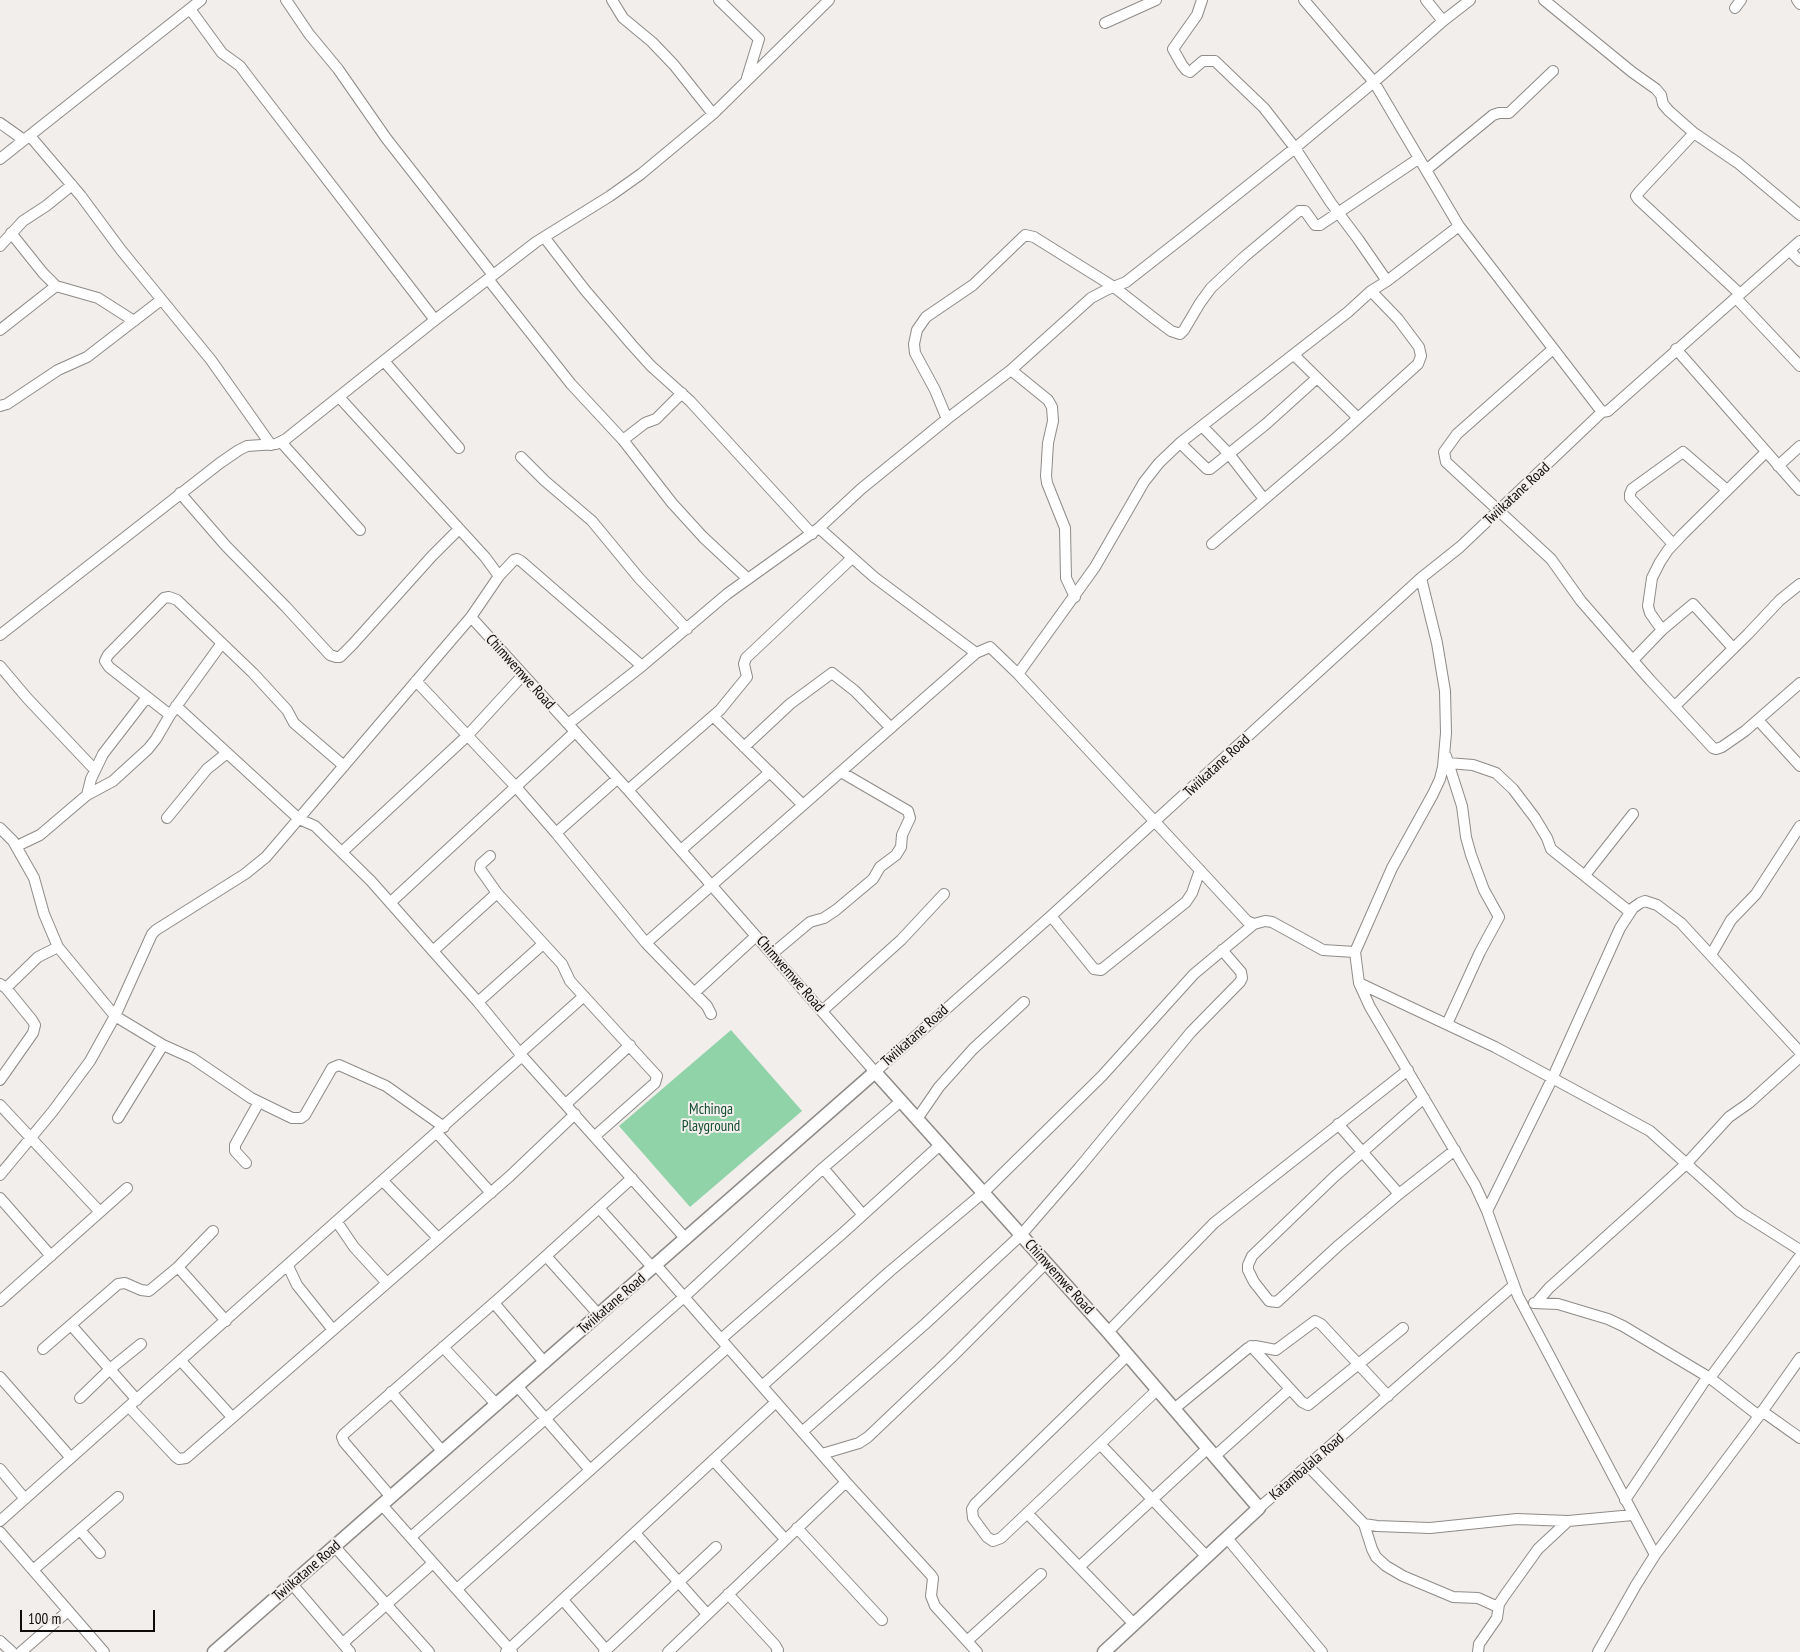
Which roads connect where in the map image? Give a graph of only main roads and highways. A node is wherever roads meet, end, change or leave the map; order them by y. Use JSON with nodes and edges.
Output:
{"nodes":[{"id":1,"x":875,"y":1072,"type":"joint"},
{"id":2,"x":1260,"y":1508,"type":"joint"},
{"id":3,"x":214,"y":1652,"type":"edge"},
{"id":4,"x":1104,"y":1652,"type":"edge"}],
"edges":[{"from":1,"to":2,"type":"main road","name":"Chimwemwe Road"},
{"from":1,"to":3,"type":"main road","name":"Twiikatane Road"},
{"from":2,"to":4,"type":"main road","name":"Katambalala Road"}]}
